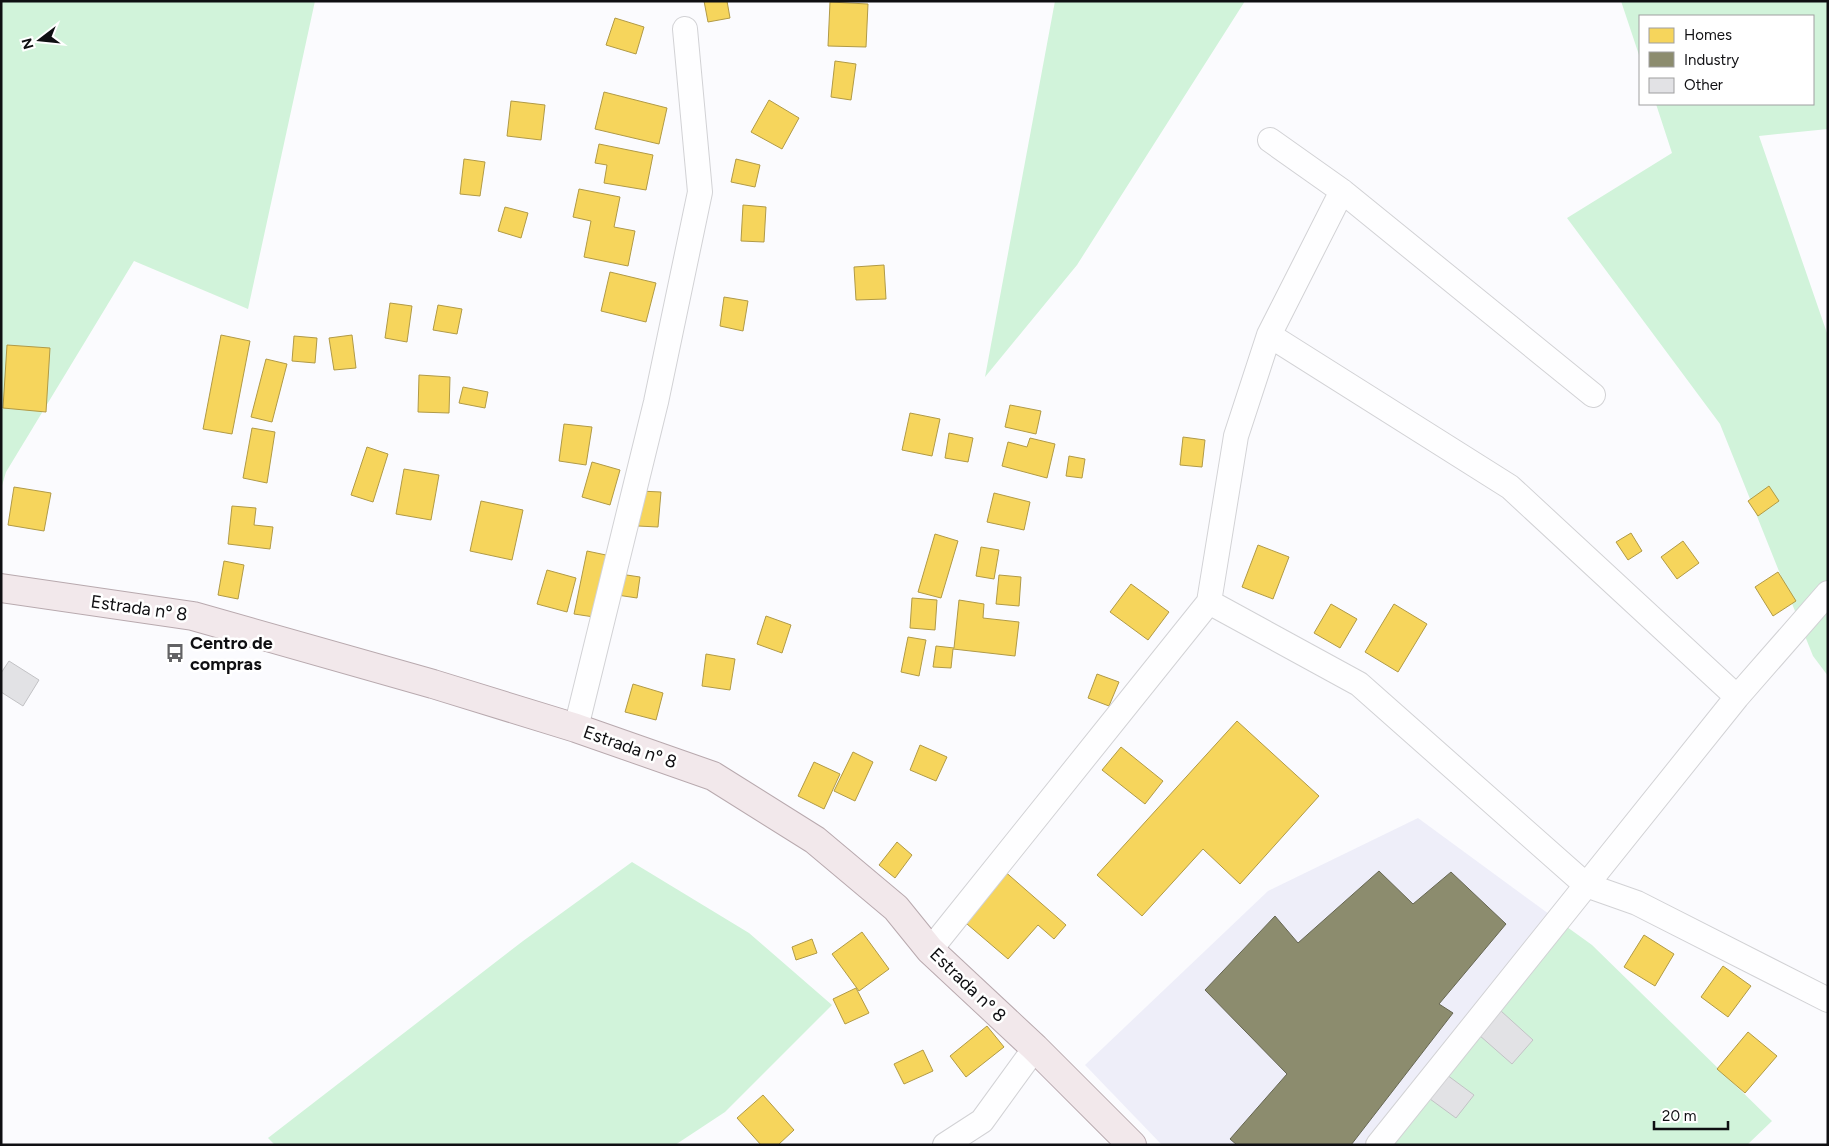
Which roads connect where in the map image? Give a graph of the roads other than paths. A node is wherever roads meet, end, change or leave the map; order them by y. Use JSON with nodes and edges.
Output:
{"nodes":[{"id":1,"x":685,"y":29,"type":"dead end"},
{"id":2,"x":1270,"y":140,"type":"dead end"},
{"id":3,"x":1342,"y":191,"type":"junction"},
{"id":4,"x":1269,"y":336,"type":"junction"},
{"id":5,"x":1593,"y":395,"type":"dead end"},
{"id":6,"x":2,"y":590,"type":"edge"},
{"id":7,"x":1828,"y":593,"type":"edge"},
{"id":8,"x":1209,"y":602,"type":"junction"},
{"id":9,"x":1737,"y":697,"type":"junction"},
{"id":10,"x":576,"y":728,"type":"junction"},
{"id":11,"x":1586,"y":885,"type":"junction"},
{"id":12,"x":930,"y":950,"type":"junction"},
{"id":13,"x":1828,"y":1000,"type":"edge"},
{"id":14,"x":1035,"y":1048,"type":"junction"},
{"id":15,"x":945,"y":1145,"type":"edge"},
{"id":16,"x":1132,"y":1145,"type":"edge"},
{"id":17,"x":1378,"y":1145,"type":"edge"}],
"edges":[{"from":1,"to":10,"type":"street"},
{"from":2,"to":3,"type":"street"},
{"from":3,"to":4,"type":"street"},
{"from":3,"to":5,"type":"street"},
{"from":4,"to":8,"type":"street"},
{"from":4,"to":9,"type":"street"},
{"from":6,"to":10,"type":"main road","name":"Estrada nº 8"},
{"from":7,"to":9,"type":"street"},
{"from":8,"to":11,"type":"street"},
{"from":8,"to":12,"type":"street"},
{"from":9,"to":11,"type":"street"},
{"from":10,"to":12,"type":"main road","name":"Estrada nº 8"},
{"from":11,"to":13,"type":"street"},
{"from":11,"to":17,"type":"street"},
{"from":12,"to":14,"type":"main road","name":"Estrada nº 8"},
{"from":14,"to":15,"type":"street"},
{"from":14,"to":16,"type":"main road","name":"Estrada nº 8"}]}
